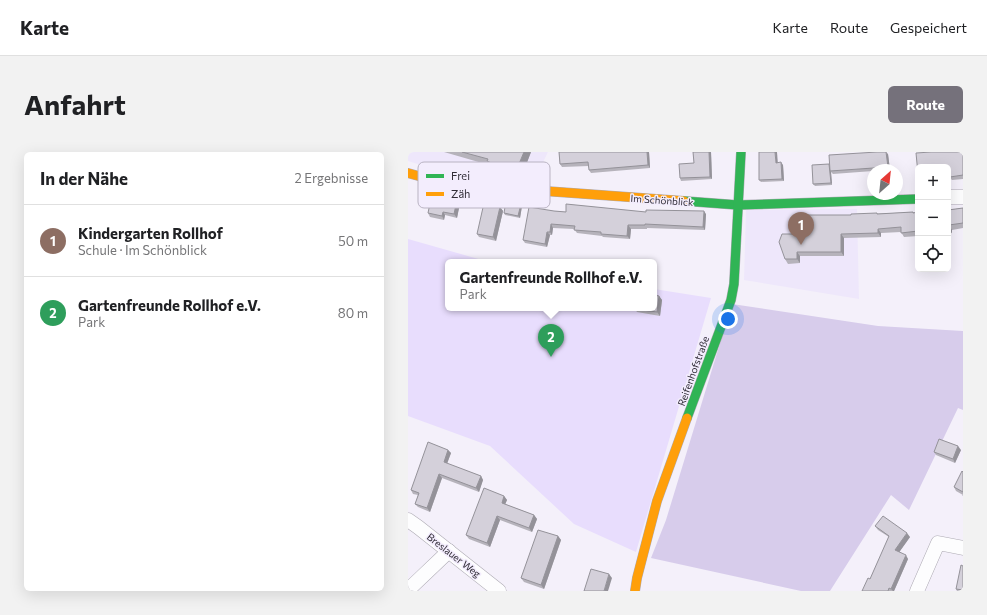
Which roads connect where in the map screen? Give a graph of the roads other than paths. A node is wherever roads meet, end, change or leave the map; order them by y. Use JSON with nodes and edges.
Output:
{"nodes":[{"id":1,"x":741,"y":152,"type":"edge"},
{"id":2,"x":408,"y":173,"type":"edge"},
{"id":3,"x":418,"y":176,"type":"edge"},
{"id":4,"x":550,"y":191,"type":"edge"},
{"id":5,"x":951,"y":197,"type":"edge"},
{"id":6,"x":963,"y":197,"type":"edge"},
{"id":7,"x":915,"y":198,"type":"edge"},
{"id":8,"x":738,"y":205,"type":"junction"},
{"id":9,"x":408,"y":520,"type":"edge"},
{"id":10,"x":963,"y":548,"type":"edge"},
{"id":11,"x":449,"y":551,"type":"junction"},
{"id":12,"x":408,"y":590,"type":"edge"},
{"id":13,"x":499,"y":591,"type":"edge"},
{"id":14,"x":634,"y":591,"type":"edge"},
{"id":15,"x":917,"y":591,"type":"edge"}],
"edges":[{"from":1,"to":8,"type":"street","name":"Reifenhofstraße"},
{"from":2,"to":3,"type":"street","name":"Im Schönblick"},
{"from":4,"to":8,"type":"street","name":"Im Schönblick"},
{"from":5,"to":6,"type":"street"},
{"from":7,"to":8,"type":"street","name":"Im Schönblick"},
{"from":8,"to":14,"type":"street","name":"Reifenhofstraße"},
{"from":9,"to":11,"type":"street","name":"Breslauer Weg"},
{"from":10,"to":15,"type":"street"},
{"from":11,"to":12,"type":"street"},
{"from":11,"to":13,"type":"street","name":"Breslauer Weg"}]}
